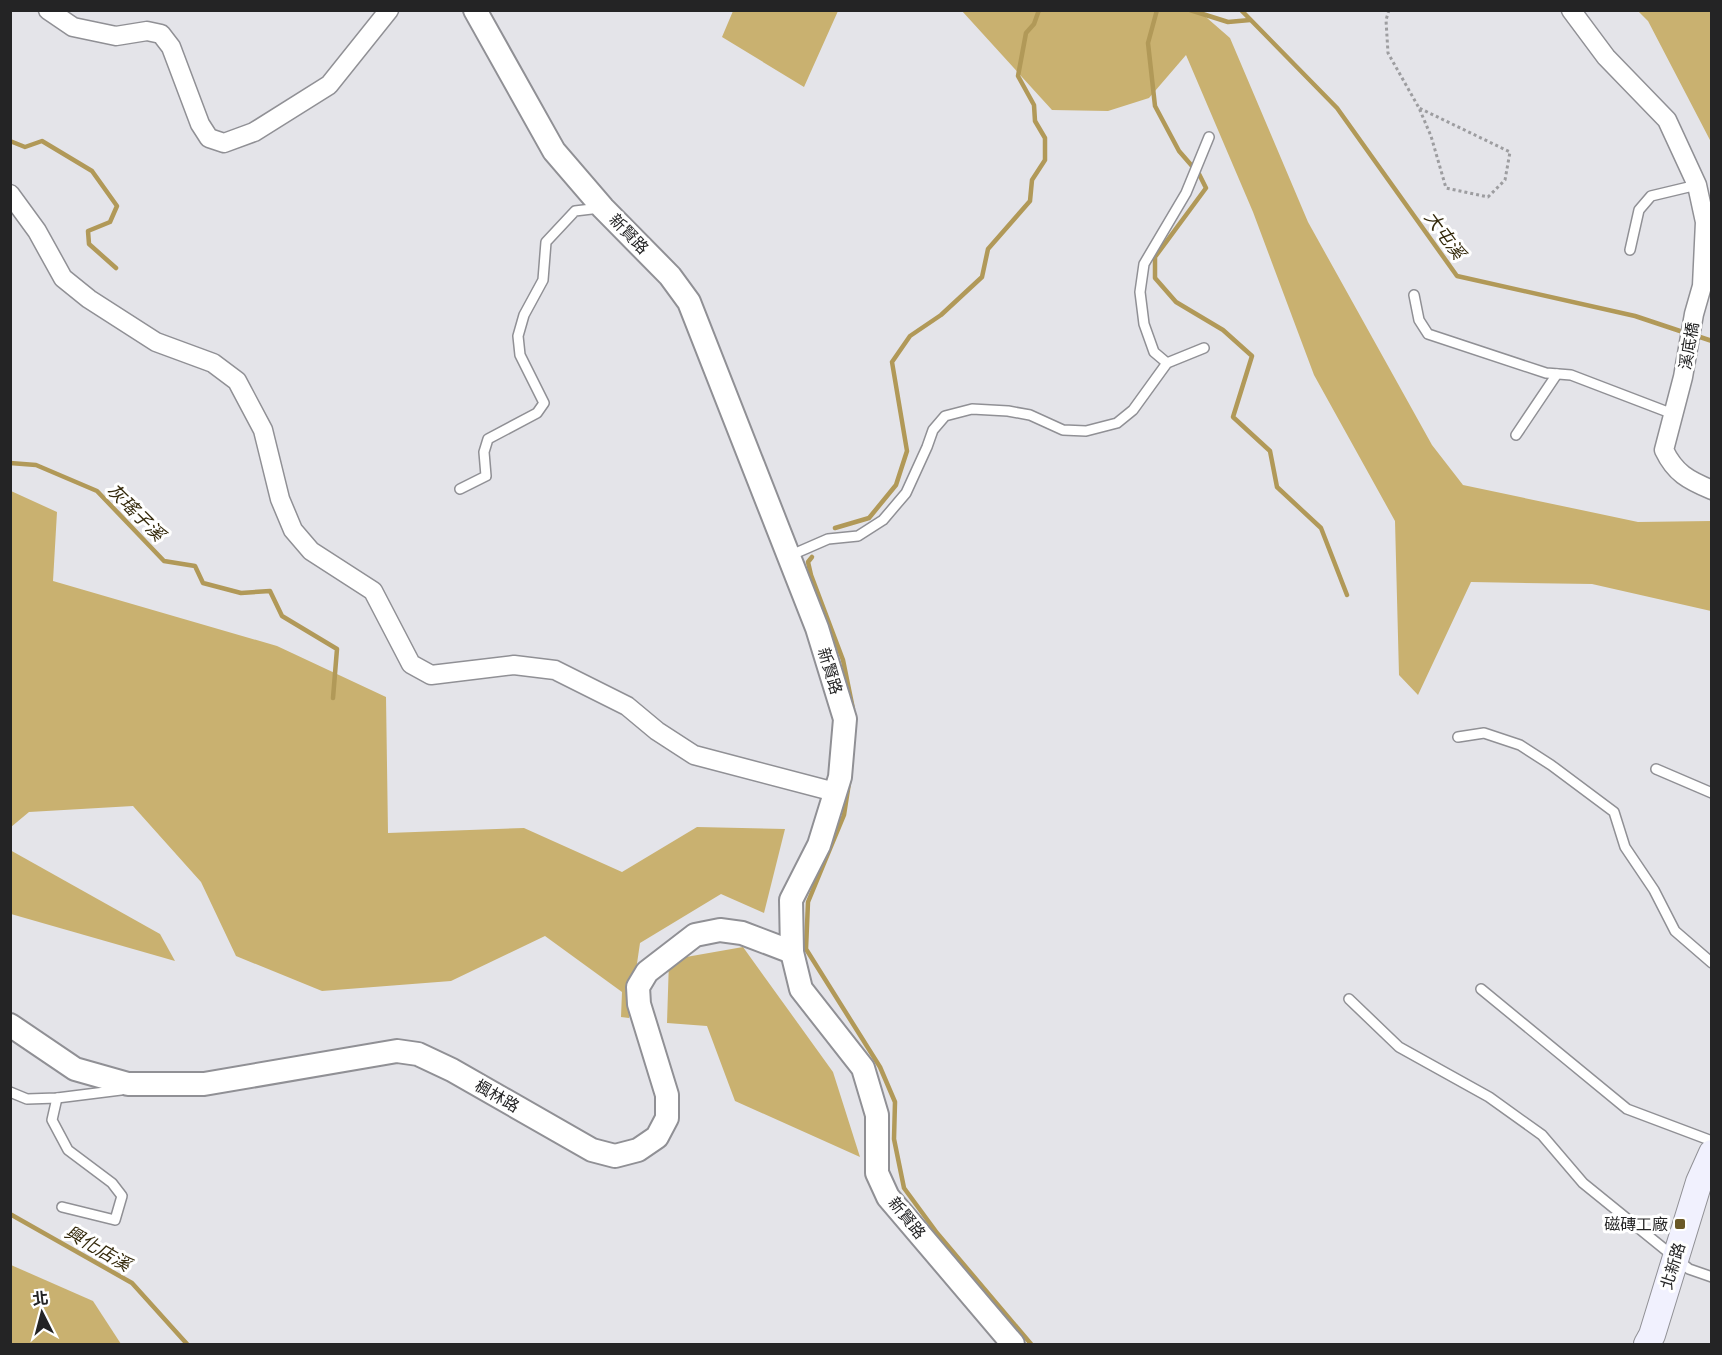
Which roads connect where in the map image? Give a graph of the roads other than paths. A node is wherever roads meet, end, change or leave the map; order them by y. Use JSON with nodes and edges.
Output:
{"nodes":[{"id":1,"x":48,"y":10,"type":"edge"},
{"id":2,"x":389,"y":10,"type":"edge"},
{"id":3,"x":475,"y":10,"type":"edge"},
{"id":4,"x":1571,"y":10,"type":"edge"},
{"id":5,"x":1209,"y":137,"type":"dead end"},
{"id":6,"x":1697,"y":185,"type":"junction"},
{"id":7,"x":10,"y":194,"type":"edge"},
{"id":8,"x":603,"y":208,"type":"junction"},
{"id":9,"x":1630,"y":250,"type":"dead end"},
{"id":10,"x":1414,"y":296,"type":"dead end"},
{"id":11,"x":1204,"y":348,"type":"dead end"},
{"id":12,"x":1167,"y":363,"type":"junction"},
{"id":13,"x":1557,"y":374,"type":"junction"},
{"id":14,"x":1673,"y":414,"type":"junction"},
{"id":15,"x":1516,"y":435,"type":"dead end"},
{"id":16,"x":460,"y":489,"type":"dead end"},
{"id":17,"x":1712,"y":490,"type":"edge"},
{"id":18,"x":789,"y":556,"type":"junction"},
{"id":19,"x":1458,"y":737,"type":"dead end"},
{"id":20,"x":1656,"y":769,"type":"dead end"},
{"id":21,"x":836,"y":792,"type":"junction"},
{"id":22,"x":1712,"y":793,"type":"edge"},
{"id":23,"x":792,"y":952,"type":"junction"},
{"id":24,"x":1712,"y":963,"type":"edge"},
{"id":25,"x":1481,"y":989,"type":"dead end"},
{"id":26,"x":1349,"y":999,"type":"dead end"},
{"id":27,"x":10,"y":1025,"type":"edge"},
{"id":28,"x":159,"y":1084,"type":"junction"},
{"id":29,"x":10,"y":1092,"type":"edge"},
{"id":30,"x":57,"y":1098,"type":"junction"},
{"id":31,"x":1712,"y":1141,"type":"edge"},
{"id":32,"x":1710,"y":1170,"type":"edge"},
{"id":33,"x":62,"y":1206,"type":"dead end"},
{"id":34,"x":1675,"y":1256,"type":"junction"},
{"id":35,"x":1712,"y":1277,"type":"edge"},
{"id":36,"x":1013,"y":1344,"type":"edge"},
{"id":37,"x":1647,"y":1344,"type":"edge"}],
"edges":[{"from":1,"to":2,"type":"street"},
{"from":3,"to":8,"type":"street","name":"新賢路"},
{"from":4,"to":6,"type":"street","name":"溪底橋"},
{"from":5,"to":12,"type":"lane"},
{"from":6,"to":9,"type":"lane"},
{"from":6,"to":14,"type":"street","name":"溪底橋"},
{"from":7,"to":21,"type":"street"},
{"from":8,"to":16,"type":"lane"},
{"from":8,"to":18,"type":"street","name":"新賢路"},
{"from":10,"to":13,"type":"lane"},
{"from":11,"to":12,"type":"lane"},
{"from":12,"to":18,"type":"lane"},
{"from":13,"to":14,"type":"lane"},
{"from":13,"to":15,"type":"lane"},
{"from":14,"to":17,"type":"street","name":"溪底橋"},
{"from":18,"to":21,"type":"street","name":"新賢路"},
{"from":19,"to":24,"type":"lane"},
{"from":20,"to":22,"type":"lane"},
{"from":21,"to":23,"type":"street","name":"新賢路"},
{"from":23,"to":28,"type":"street","name":"楓林路"},
{"from":23,"to":36,"type":"street","name":"新賢路"},
{"from":25,"to":31,"type":"lane"},
{"from":26,"to":34,"type":"lane"},
{"from":27,"to":28,"type":"street","name":"楓林路"},
{"from":28,"to":30,"type":"lane"},
{"from":29,"to":30,"type":"lane"},
{"from":30,"to":33,"type":"lane"},
{"from":32,"to":34,"type":"main road","name":"北新路"},
{"from":34,"to":35,"type":"lane"},
{"from":34,"to":37,"type":"main road","name":"北新路"}]}
